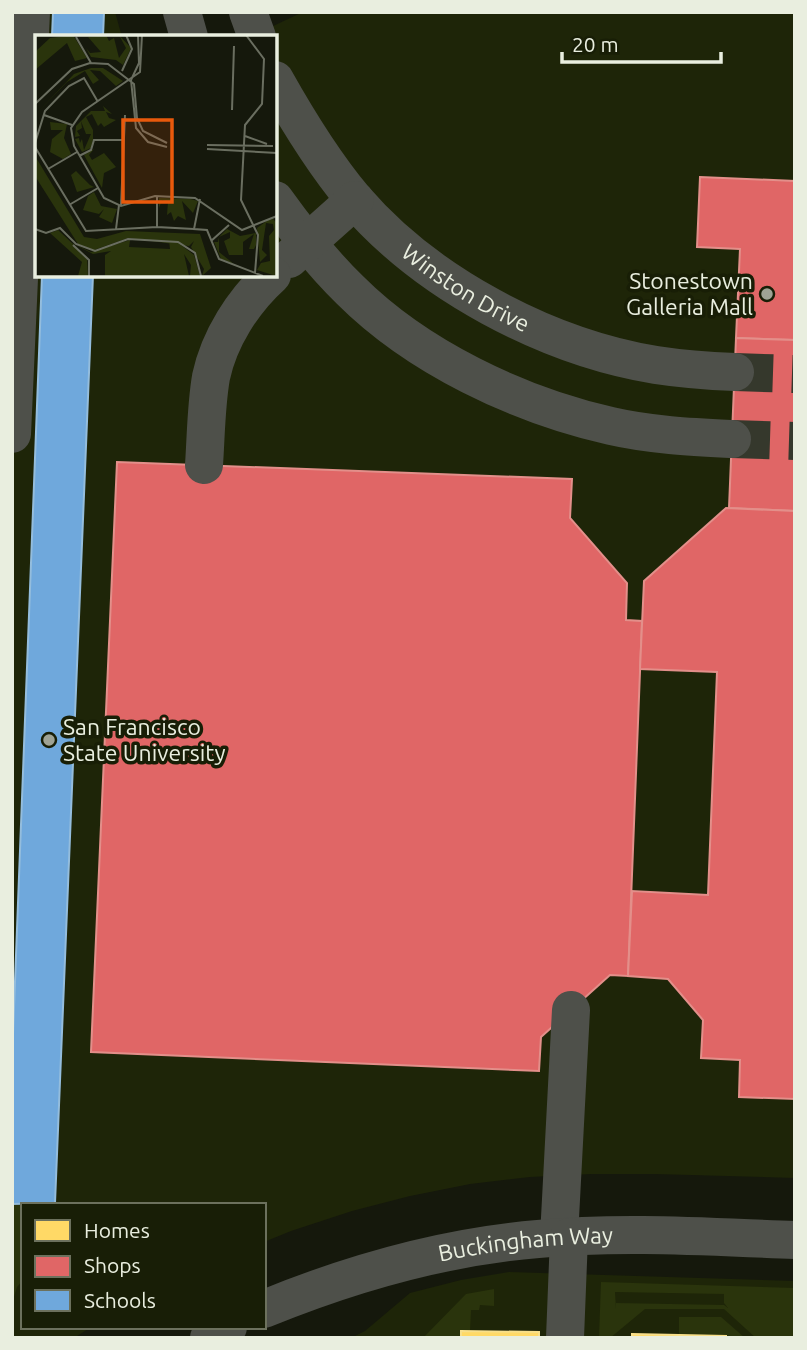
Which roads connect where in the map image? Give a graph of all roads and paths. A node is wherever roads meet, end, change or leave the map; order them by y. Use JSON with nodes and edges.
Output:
{"nodes":[{"id":1,"x":31,"y":12,"type":"edge"},
{"id":2,"x":182,"y":12,"type":"edge"},
{"id":3,"x":248,"y":12,"type":"edge"},
{"id":4,"x":188,"y":35,"type":"edge"},
{"id":5,"x":256,"y":35,"type":"edge"},
{"id":6,"x":276,"y":82,"type":"edge"},
{"id":7,"x":355,"y":200,"type":"junction"},
{"id":8,"x":276,"y":201,"type":"edge"},
{"id":9,"x":307,"y":243,"type":"junction"},
{"id":10,"x":276,"y":271,"type":"edge"},
{"id":11,"x":271,"y":276,"type":"edge"},
{"id":12,"x":15,"y":325,"type":"edge"},
{"id":13,"x":735,"y":372,"type":"tunnel mouth"},
{"id":14,"x":12,"y":434,"type":"edge"},
{"id":15,"x":732,"y":439,"type":"tunnel mouth"},
{"id":16,"x":204,"y":465,"type":"dead end"},
{"id":17,"x":571,"y":1010,"type":"dead end"},
{"id":18,"x":564,"y":1237,"type":"junction"},
{"id":19,"x":795,"y":1240,"type":"edge"},
{"id":20,"x":266,"y":1308,"type":"edge"},
{"id":21,"x":225,"y":1329,"type":"edge"},
{"id":22,"x":209,"y":1338,"type":"edge"},
{"id":23,"x":565,"y":1338,"type":"edge"}],
"edges":[{"from":1,"to":12,"type":"street"},
{"from":2,"to":4,"type":"street"},
{"from":3,"to":5,"type":"street"},
{"from":6,"to":7,"type":"street","name":"Winston Drive"},
{"from":7,"to":9,"type":"street"},
{"from":7,"to":13,"type":"street","name":"Winston Drive"},
{"from":8,"to":9,"type":"street"},
{"from":9,"to":10,"type":"street"},
{"from":9,"to":15,"type":"street"},
{"from":11,"to":16,"type":"street"},
{"from":12,"to":14,"type":"street"},
{"from":17,"to":18,"type":"street"},
{"from":18,"to":19,"type":"street","name":"Buckingham Way"},
{"from":18,"to":20,"type":"street","name":"Buckingham Way"},
{"from":18,"to":23,"type":"street"},
{"from":21,"to":22,"type":"street"}]}
